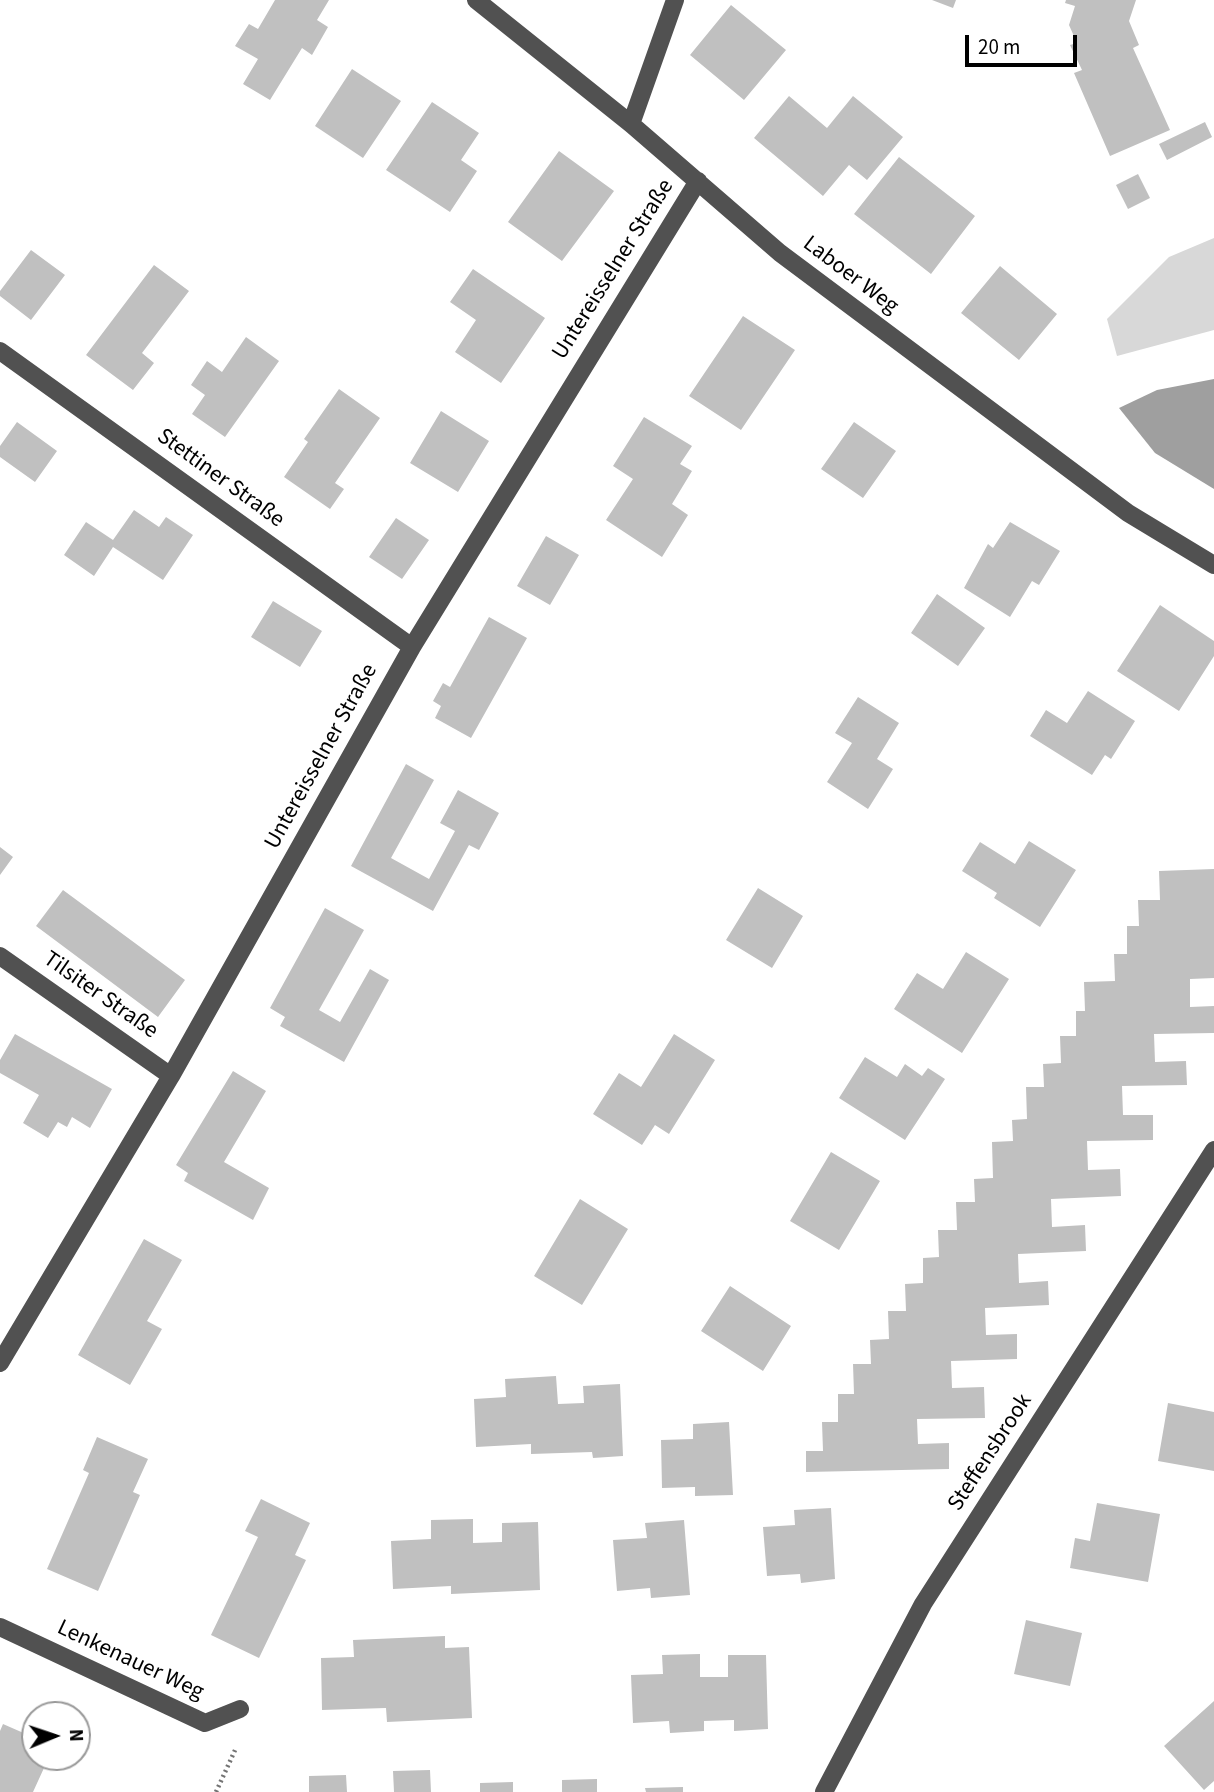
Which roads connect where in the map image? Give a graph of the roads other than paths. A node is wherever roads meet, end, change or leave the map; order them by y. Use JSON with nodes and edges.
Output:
{"nodes":[{"id":1,"x":476,"y":0,"type":"edge"},
{"id":2,"x":675,"y":0,"type":"edge"},
{"id":3,"x":631,"y":124,"type":"junction"},
{"id":4,"x":698,"y":181,"type":"junction"},
{"id":5,"x":0,"y":351,"type":"edge"},
{"id":6,"x":1214,"y":565,"type":"edge"},
{"id":7,"x":412,"y":647,"type":"junction"},
{"id":8,"x":0,"y":956,"type":"edge"},
{"id":9,"x":171,"y":1076,"type":"junction"},
{"id":10,"x":1214,"y":1150,"type":"edge"},
{"id":11,"x":0,"y":1363,"type":"edge"},
{"id":12,"x":0,"y":1627,"type":"edge"},
{"id":13,"x":240,"y":1709,"type":"dead end"},
{"id":14,"x":824,"y":1792,"type":"edge"}],
"edges":[{"from":1,"to":3,"type":"street","name":"Laboer Weg"},
{"from":2,"to":3,"type":"street"},
{"from":3,"to":4,"type":"street","name":"Laboer Weg"},
{"from":4,"to":6,"type":"street","name":"Laboer Weg"},
{"from":4,"to":7,"type":"street","name":"Untereisselner Straße"},
{"from":5,"to":7,"type":"street","name":"Stettiner Straße"},
{"from":7,"to":9,"type":"street","name":"Untereisselner Straße"},
{"from":8,"to":9,"type":"street","name":"Tilsiter Straße"},
{"from":9,"to":11,"type":"street","name":"Untereisselner Straße"},
{"from":10,"to":14,"type":"street","name":"Steffensbrook"},
{"from":12,"to":13,"type":"street","name":"Lenkenauer Weg"}]}
